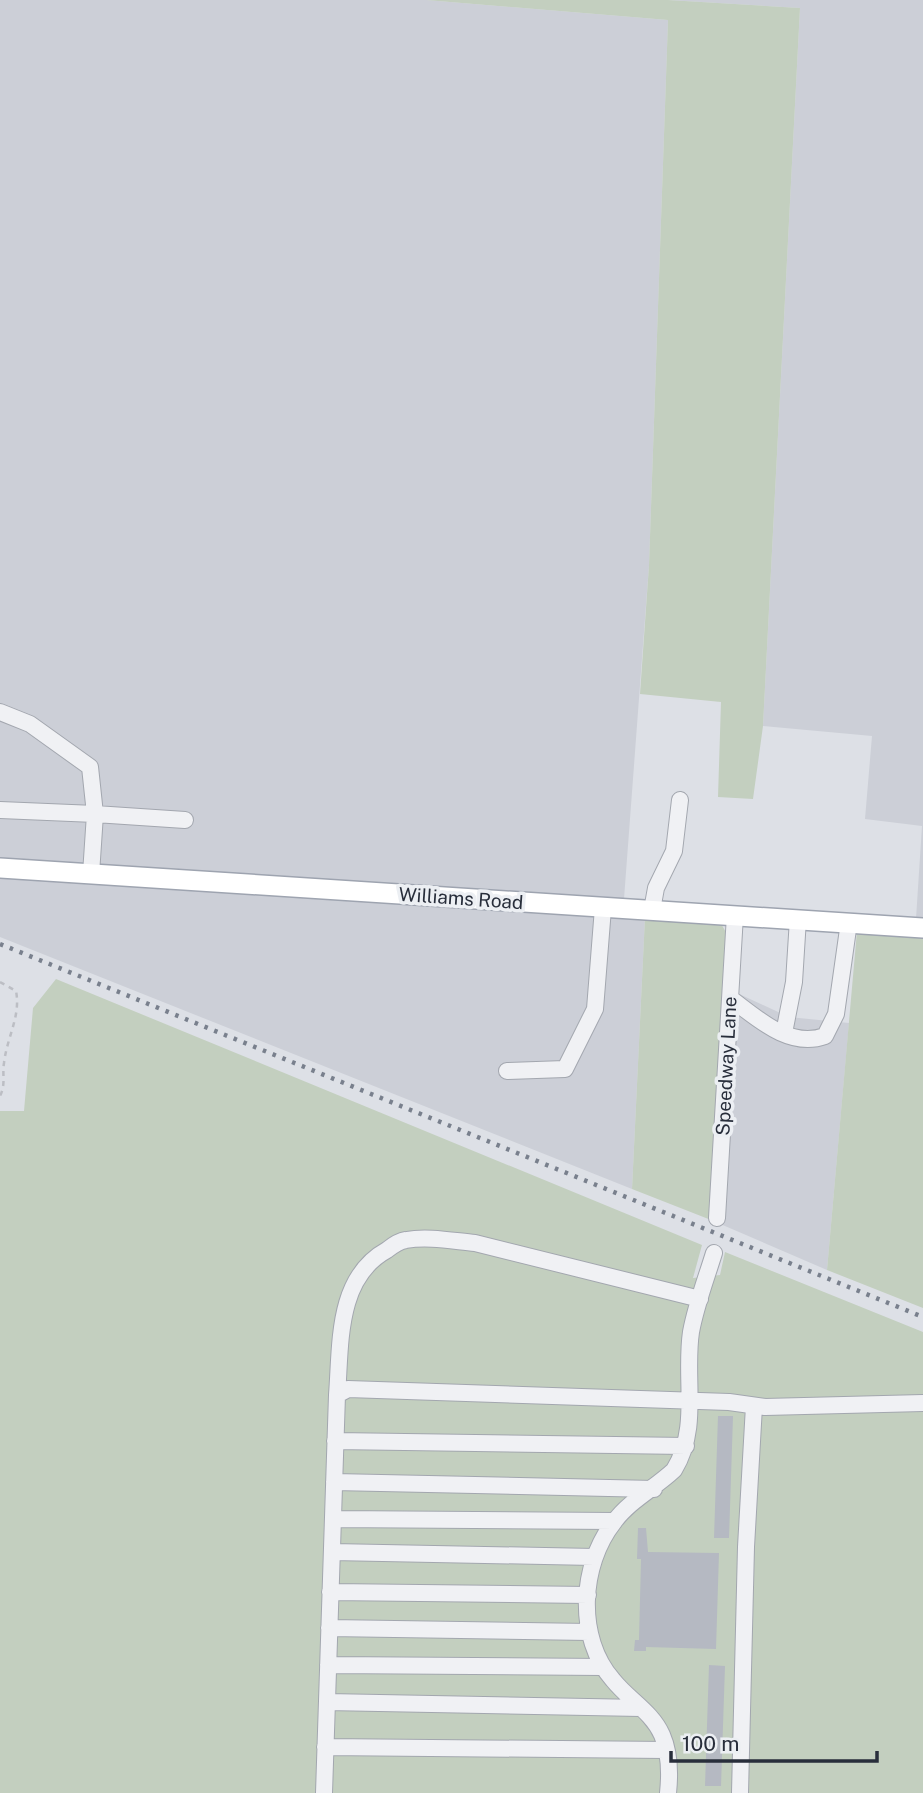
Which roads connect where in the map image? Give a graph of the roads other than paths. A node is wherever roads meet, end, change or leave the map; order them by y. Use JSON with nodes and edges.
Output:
{"nodes":[{"id":1,"x":0,"y":712,"type":"edge"},
{"id":2,"x":680,"y":800,"type":"dead end"},
{"id":3,"x":0,"y":810,"type":"edge"},
{"id":4,"x":95,"y":814,"type":"junction"},
{"id":5,"x":185,"y":820,"type":"dead end"},
{"id":6,"x":0,"y":868,"type":"edge"},
{"id":7,"x":91,"y":874,"type":"junction"},
{"id":8,"x":603,"y":908,"type":"junction"},
{"id":9,"x":652,"y":910,"type":"junction"},
{"id":10,"x":735,"y":915,"type":"junction"},
{"id":11,"x":798,"y":919,"type":"junction"},
{"id":12,"x":849,"y":922,"type":"junction"},
{"id":13,"x":923,"y":928,"type":"edge"},
{"id":14,"x":730,"y":998,"type":"junction"},
{"id":15,"x":784,"y":1033,"type":"junction"},
{"id":16,"x":506,"y":1071,"type":"dead end"},
{"id":17,"x":717,"y":1218,"type":"dead end"},
{"id":18,"x":714,"y":1253,"type":"dead end"},
{"id":19,"x":700,"y":1299,"type":"junction"},
{"id":20,"x":337,"y":1395,"type":"junction"},
{"id":21,"x":690,"y":1401,"type":"junction"},
{"id":22,"x":923,"y":1403,"type":"edge"},
{"id":23,"x":754,"y":1406,"type":"junction"},
{"id":24,"x":335,"y":1441,"type":"junction"},
{"id":25,"x":686,"y":1446,"type":"junction"},
{"id":26,"x":334,"y":1482,"type":"junction"},
{"id":27,"x":654,"y":1489,"type":"junction"},
{"id":28,"x":333,"y":1519,"type":"junction"},
{"id":29,"x":614,"y":1521,"type":"junction"},
{"id":30,"x":332,"y":1552,"type":"junction"},
{"id":31,"x":594,"y":1556,"type":"junction"},
{"id":32,"x":330,"y":1592,"type":"junction"},
{"id":33,"x":588,"y":1595,"type":"junction"},
{"id":34,"x":329,"y":1629,"type":"junction"},
{"id":35,"x":589,"y":1632,"type":"junction"},
{"id":36,"x":328,"y":1665,"type":"junction"},
{"id":37,"x":603,"y":1667,"type":"junction"},
{"id":38,"x":327,"y":1702,"type":"junction"},
{"id":39,"x":641,"y":1707,"type":"junction"},
{"id":40,"x":325,"y":1747,"type":"junction"},
{"id":41,"x":667,"y":1750,"type":"junction"},
{"id":42,"x":324,"y":1793,"type":"edge"},
{"id":43,"x":668,"y":1793,"type":"edge"},
{"id":44,"x":740,"y":1793,"type":"edge"}],
"edges":[{"from":1,"to":4,"type":"lane"},
{"from":2,"to":9,"type":"lane"},
{"from":3,"to":4,"type":"lane"},
{"from":4,"to":5,"type":"lane"},
{"from":4,"to":7,"type":"lane"},
{"from":6,"to":7,"type":"main road","name":"Williams Road"},
{"from":7,"to":8,"type":"main road","name":"Williams Road"},
{"from":8,"to":9,"type":"main road","name":"Williams Road"},
{"from":8,"to":16,"type":"lane"},
{"from":9,"to":10,"type":"main road","name":"Williams Road"},
{"from":10,"to":11,"type":"main road","name":"Williams Road"},
{"from":10,"to":14,"type":"lane","name":"Speedway Lane"},
{"from":11,"to":12,"type":"main road","name":"Williams Road"},
{"from":11,"to":15,"type":"lane"},
{"from":12,"to":13,"type":"main road","name":"Williams Road"},
{"from":12,"to":15,"type":"lane"},
{"from":14,"to":15,"type":"lane"},
{"from":14,"to":17,"type":"lane","name":"Speedway Lane"},
{"from":18,"to":19,"type":"lane"},
{"from":19,"to":20,"type":"lane"},
{"from":19,"to":21,"type":"lane"},
{"from":20,"to":21,"type":"lane"},
{"from":20,"to":24,"type":"lane"},
{"from":21,"to":23,"type":"lane"},
{"from":21,"to":25,"type":"lane"},
{"from":22,"to":23,"type":"lane"},
{"from":23,"to":44,"type":"lane"},
{"from":24,"to":25,"type":"lane"},
{"from":24,"to":26,"type":"lane"},
{"from":25,"to":27,"type":"lane"},
{"from":26,"to":27,"type":"lane"},
{"from":26,"to":28,"type":"lane"},
{"from":27,"to":29,"type":"lane"},
{"from":28,"to":29,"type":"lane"},
{"from":28,"to":30,"type":"lane"},
{"from":29,"to":31,"type":"lane"},
{"from":30,"to":31,"type":"lane"},
{"from":30,"to":32,"type":"lane"},
{"from":31,"to":33,"type":"lane"},
{"from":32,"to":33,"type":"lane"},
{"from":32,"to":34,"type":"lane"},
{"from":33,"to":35,"type":"lane"},
{"from":34,"to":35,"type":"lane"},
{"from":34,"to":36,"type":"lane"},
{"from":35,"to":37,"type":"lane"},
{"from":36,"to":37,"type":"lane"},
{"from":36,"to":38,"type":"lane"},
{"from":37,"to":39,"type":"lane"},
{"from":38,"to":39,"type":"lane"},
{"from":38,"to":40,"type":"lane"},
{"from":39,"to":41,"type":"lane"},
{"from":40,"to":41,"type":"lane"},
{"from":40,"to":42,"type":"lane"},
{"from":41,"to":43,"type":"lane"}]}
